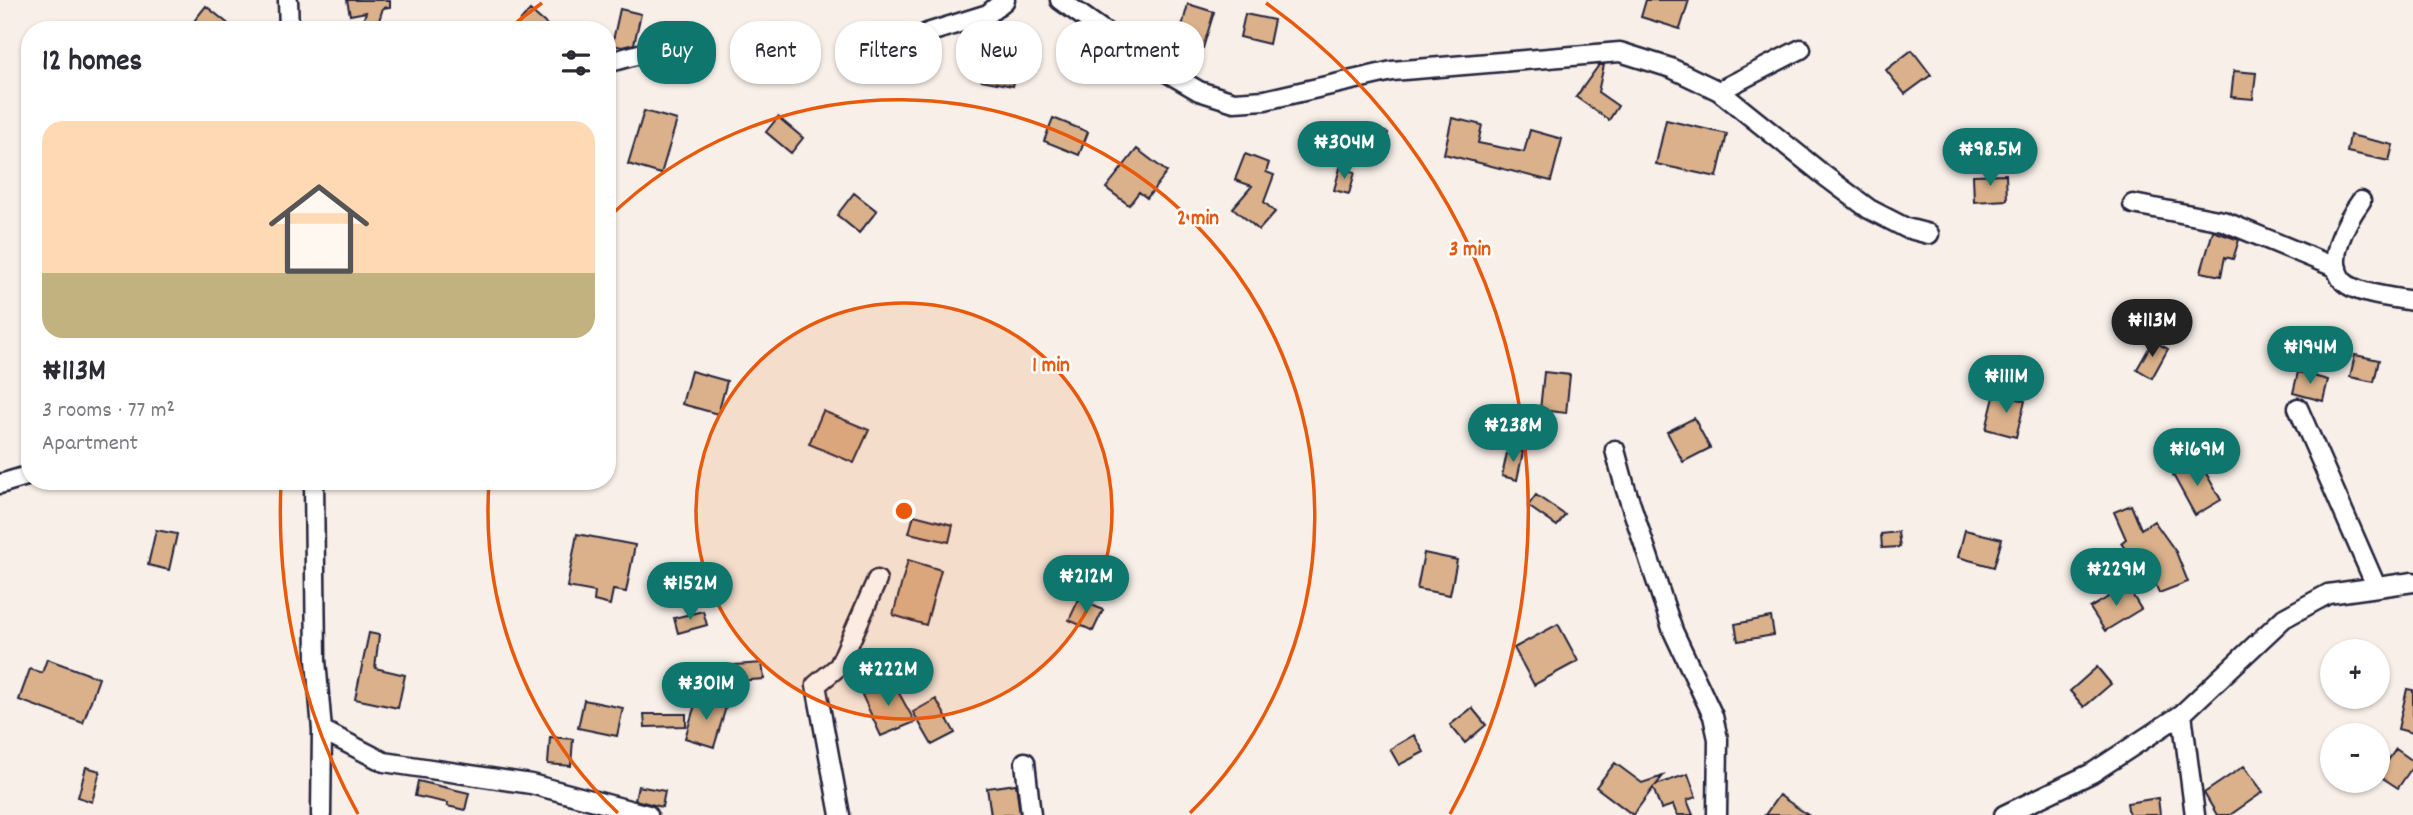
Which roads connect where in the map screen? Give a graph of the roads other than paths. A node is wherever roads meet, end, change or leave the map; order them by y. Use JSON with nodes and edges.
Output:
{"nodes":[{"id":1,"x":288,"y":0,"type":"edge"},
{"id":2,"x":1005,"y":0,"type":"edge"},
{"id":3,"x":1060,"y":0,"type":"edge"},
{"id":4,"x":289,"y":21,"type":"edge"},
{"id":5,"x":942,"y":28,"type":"edge"},
{"id":6,"x":1801,"y":49,"type":"dead end"},
{"id":7,"x":637,"y":54,"type":"edge"},
{"id":8,"x":616,"y":60,"type":"edge"},
{"id":9,"x":1719,"y":91,"type":"junction"},
{"id":10,"x":2361,"y":201,"type":"dead end"},
{"id":11,"x":2133,"y":204,"type":"dead end"},
{"id":12,"x":1929,"y":234,"type":"dead end"},
{"id":13,"x":2337,"y":268,"type":"junction"},
{"id":14,"x":2413,"y":301,"type":"edge"},
{"id":15,"x":2298,"y":408,"type":"dead end"},
{"id":16,"x":1615,"y":450,"type":"dead end"},
{"id":17,"x":21,"y":478,"type":"edge"},
{"id":18,"x":0,"y":484,"type":"edge"},
{"id":19,"x":314,"y":490,"type":"edge"},
{"id":20,"x":877,"y":580,"type":"dead end"},
{"id":21,"x":2413,"y":582,"type":"edge"},
{"id":22,"x":2376,"y":586,"type":"junction"},
{"id":23,"x":2182,"y":714,"type":"junction"},
{"id":24,"x":322,"y":730,"type":"junction"},
{"id":25,"x":1025,"y":762,"type":"dead end"},
{"id":26,"x":321,"y":815,"type":"edge"},
{"id":27,"x":649,"y":815,"type":"edge"},
{"id":28,"x":840,"y":815,"type":"edge"},
{"id":29,"x":1031,"y":815,"type":"edge"},
{"id":30,"x":1717,"y":815,"type":"edge"},
{"id":31,"x":2004,"y":815,"type":"edge"},
{"id":32,"x":2195,"y":815,"type":"edge"}],
"edges":[{"from":1,"to":4,"type":"street"},
{"from":2,"to":5,"type":"street"},
{"from":3,"to":9,"type":"street"},
{"from":6,"to":9,"type":"street"},
{"from":7,"to":8,"type":"street"},
{"from":9,"to":12,"type":"street"},
{"from":10,"to":13,"type":"street"},
{"from":11,"to":13,"type":"street"},
{"from":13,"to":14,"type":"street"},
{"from":15,"to":22,"type":"street"},
{"from":16,"to":30,"type":"street"},
{"from":17,"to":18,"type":"street"},
{"from":19,"to":24,"type":"street"},
{"from":20,"to":28,"type":"street"},
{"from":21,"to":22,"type":"street"},
{"from":22,"to":23,"type":"street"},
{"from":23,"to":31,"type":"street"},
{"from":23,"to":32,"type":"street"},
{"from":24,"to":26,"type":"street"},
{"from":24,"to":27,"type":"street"},
{"from":25,"to":29,"type":"street"}]}
